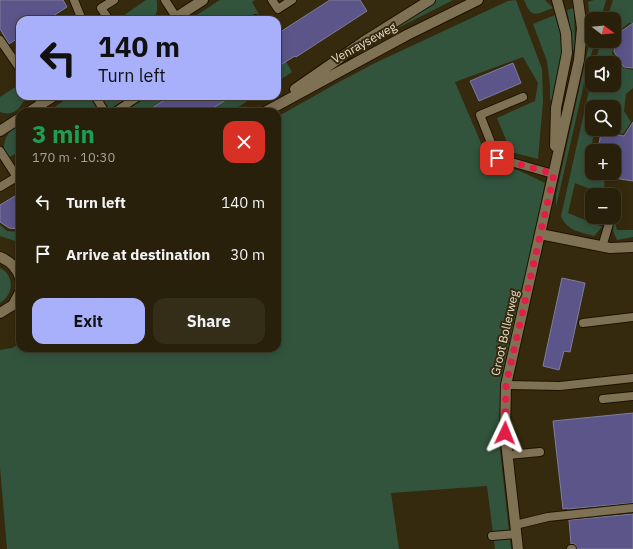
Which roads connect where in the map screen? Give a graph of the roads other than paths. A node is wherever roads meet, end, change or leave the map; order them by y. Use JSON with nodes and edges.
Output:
{"nodes":[{"id":1,"x":74,"y":0,"type":"edge"},
{"id":2,"x":114,"y":0,"type":"edge"},
{"id":3,"x":165,"y":0,"type":"edge"},
{"id":4,"x":272,"y":0,"type":"edge"},
{"id":5,"x":292,"y":0,"type":"edge"},
{"id":6,"x":430,"y":0,"type":"edge"},
{"id":7,"x":478,"y":0,"type":"edge"},
{"id":8,"x":556,"y":0,"type":"edge"},
{"id":9,"x":578,"y":0,"type":"edge"},
{"id":10,"x":201,"y":1,"type":"edge"},
{"id":11,"x":80,"y":16,"type":"edge"},
{"id":12,"x":106,"y":16,"type":"edge"},
{"id":13,"x":173,"y":16,"type":"edge"},
{"id":14,"x":179,"y":16,"type":"edge"},
{"id":15,"x":0,"y":40,"type":"edge"},
{"id":16,"x":16,"y":60,"type":"edge"},
{"id":17,"x":523,"y":97,"type":"dead end"},
{"id":18,"x":281,"y":99,"type":"edge"},
{"id":19,"x":47,"y":100,"type":"edge"},
{"id":20,"x":133,"y":100,"type":"edge"},
{"id":21,"x":280,"y":100,"type":"edge"},
{"id":22,"x":36,"y":106,"type":"edge"},
{"id":23,"x":120,"y":108,"type":"edge"},
{"id":24,"x":269,"y":108,"type":"edge"},
{"id":25,"x":270,"y":108,"type":"edge"},
{"id":26,"x":16,"y":121,"type":"edge"},
{"id":27,"x":0,"y":131,"type":"edge"},
{"id":28,"x":0,"y":151,"type":"edge"},
{"id":29,"x":16,"y":173,"type":"edge"},
{"id":30,"x":554,"y":174,"type":"junction"},
{"id":31,"x":16,"y":177,"type":"edge"},
{"id":32,"x":0,"y":187,"type":"edge"},
{"id":33,"x":609,"y":224,"type":"edge"},
{"id":34,"x":540,"y":234,"type":"junction"},
{"id":35,"x":602,"y":247,"type":"junction"},
{"id":36,"x":633,"y":247,"type":"edge"},
{"id":37,"x":0,"y":257,"type":"edge"},
{"id":38,"x":16,"y":268,"type":"edge"},
{"id":39,"x":16,"y":299,"type":"edge"},
{"id":40,"x":0,"y":313,"type":"edge"},
{"id":41,"x":633,"y":317,"type":"edge"},
{"id":42,"x":583,"y":323,"type":"dead end"},
{"id":43,"x":633,"y":378,"type":"edge"},
{"id":44,"x":506,"y":385,"type":"junction"},
{"id":45,"x":633,"y":396,"type":"edge"},
{"id":46,"x":603,"y":399,"type":"dead end"},
{"id":47,"x":540,"y":452,"type":"dead end"},
{"id":48,"x":507,"y":455,"type":"junction"},
{"id":49,"x":633,"y":508,"type":"edge"},
{"id":50,"x":516,"y":529,"type":"junction"},
{"id":51,"x":492,"y":536,"type":"dead end"},
{"id":52,"x":518,"y":549,"type":"edge"}],
"edges":[{"from":1,"to":11,"type":"lane"},
{"from":2,"to":12,"type":"lane"},
{"from":3,"to":13,"type":"lane"},
{"from":4,"to":5,"type":"lane"},
{"from":6,"to":18,"type":"street","name":"Venrayseweg"},
{"from":7,"to":25,"type":"street","name":"Venrayseweg"},
{"from":8,"to":30,"type":"street","name":"Groot Bollerweg"},
{"from":9,"to":30,"type":"street","name":"Groot Bollerweg"},
{"from":10,"to":14,"type":"street"},
{"from":15,"to":16,"type":"lane"},
{"from":17,"to":30,"type":"lane"},
{"from":19,"to":22,"type":"street"},
{"from":20,"to":23,"type":"lane"},
{"from":21,"to":24,"type":"street","name":"Venrayseweg"},
{"from":26,"to":27,"type":"street"},
{"from":28,"to":29,"type":"lane"},
{"from":30,"to":34,"type":"street","name":"Groot Bollerweg"},
{"from":31,"to":32,"type":"lane"},
{"from":33,"to":35,"type":"lane"},
{"from":34,"to":35,"type":"street"},
{"from":34,"to":44,"type":"street","name":"Groot Bollerweg"},
{"from":35,"to":36,"type":"street"},
{"from":37,"to":38,"type":"street"},
{"from":39,"to":40,"type":"street"},
{"from":41,"to":42,"type":"lane"},
{"from":43,"to":44,"type":"lane"},
{"from":44,"to":48,"type":"street","name":"Groot Bollerweg"},
{"from":45,"to":46,"type":"lane"},
{"from":47,"to":48,"type":"lane"},
{"from":48,"to":50,"type":"street","name":"Groot Bollerweg"},
{"from":49,"to":50,"type":"lane"},
{"from":50,"to":51,"type":"lane"},
{"from":50,"to":52,"type":"street","name":"Groot Bollerweg"}]}
